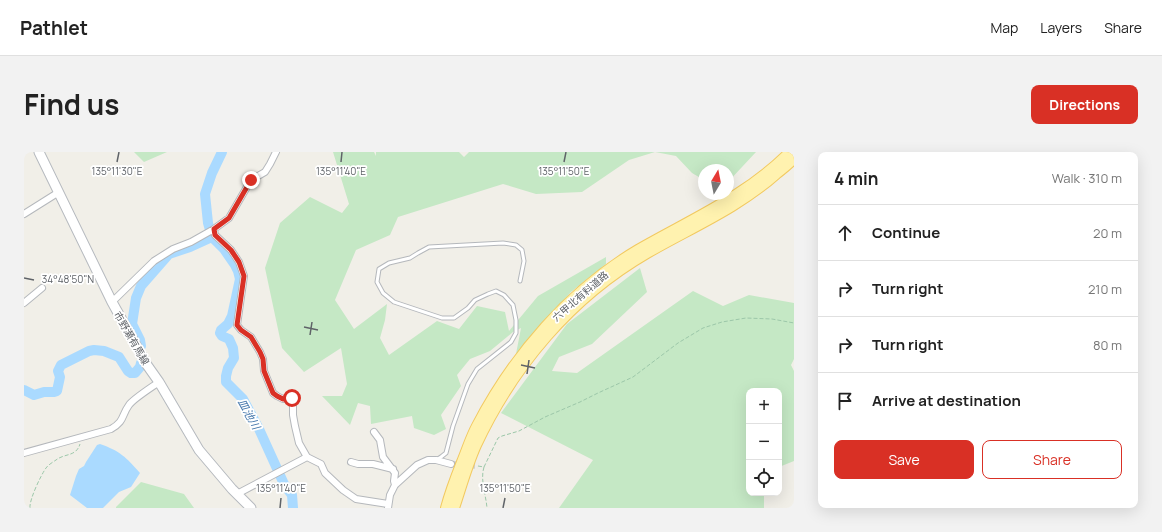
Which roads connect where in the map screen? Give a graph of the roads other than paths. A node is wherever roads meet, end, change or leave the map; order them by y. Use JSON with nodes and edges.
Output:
{"nodes":[{"id":1,"x":39,"y":152,"type":"edge"},
{"id":2,"x":276,"y":152,"type":"edge"},
{"id":3,"x":790,"y":152,"type":"edge"},
{"id":4,"x":794,"y":158,"type":"edge"},
{"id":5,"x":59,"y":192,"type":"junction"},
{"id":6,"x":24,"y":214,"type":"edge"},
{"id":7,"x":213,"y":229,"type":"junction"},
{"id":8,"x":520,"y":281,"type":"dead end"},
{"id":9,"x":42,"y":288,"type":"dead end"},
{"id":10,"x":112,"y":302,"type":"junction"},
{"id":11,"x":24,"y":303,"type":"edge"},
{"id":12,"x":159,"y":382,"type":"junction"},
{"id":13,"x":374,"y":432,"type":"dead end"},
{"id":14,"x":24,"y":453,"type":"edge"},
{"id":15,"x":307,"y":457,"type":"junction"},
{"id":16,"x":436,"y":460,"type":"junction"},
{"id":17,"x":351,"y":462,"type":"dead end"},
{"id":18,"x":451,"y":464,"type":"tunnel mouth"},
{"id":19,"x":393,"y":469,"type":"junction"},
{"id":20,"x":395,"y":485,"type":"junction"},
{"id":21,"x":237,"y":494,"type":"junction"},
{"id":22,"x":388,"y":506,"type":"edge"},
{"id":23,"x":251,"y":508,"type":"edge"},
{"id":24,"x":446,"y":508,"type":"edge"},
{"id":25,"x":454,"y":508,"type":"edge"}],
"edges":[{"from":1,"to":5,"type":"main road","name":"市野瀬有馬線"},
{"from":2,"to":7,"type":"street"},
{"from":3,"to":24,"type":"main road","name":"六甲北有料道路"},
{"from":4,"to":25,"type":"main road","name":"六甲北有料道路"},
{"from":5,"to":6,"type":"street"},
{"from":5,"to":10,"type":"main road","name":"市野瀬有馬線"},
{"from":7,"to":10,"type":"street"},
{"from":7,"to":15,"type":"street"},
{"from":8,"to":16,"type":"lane"},
{"from":9,"to":11,"type":"street"},
{"from":10,"to":12,"type":"main road","name":"市野瀬有馬線"},
{"from":12,"to":14,"type":"street"},
{"from":12,"to":21,"type":"main road","name":"市野瀬有馬線"},
{"from":13,"to":19,"type":"street"},
{"from":15,"to":21,"type":"street"},
{"from":15,"to":22,"type":"street"},
{"from":16,"to":18,"type":"street"},
{"from":16,"to":20,"type":"street"},
{"from":17,"to":19,"type":"street"},
{"from":19,"to":20,"type":"street"},
{"from":20,"to":22,"type":"street"},
{"from":21,"to":23,"type":"main road","name":"市野瀬有馬線"}]}
